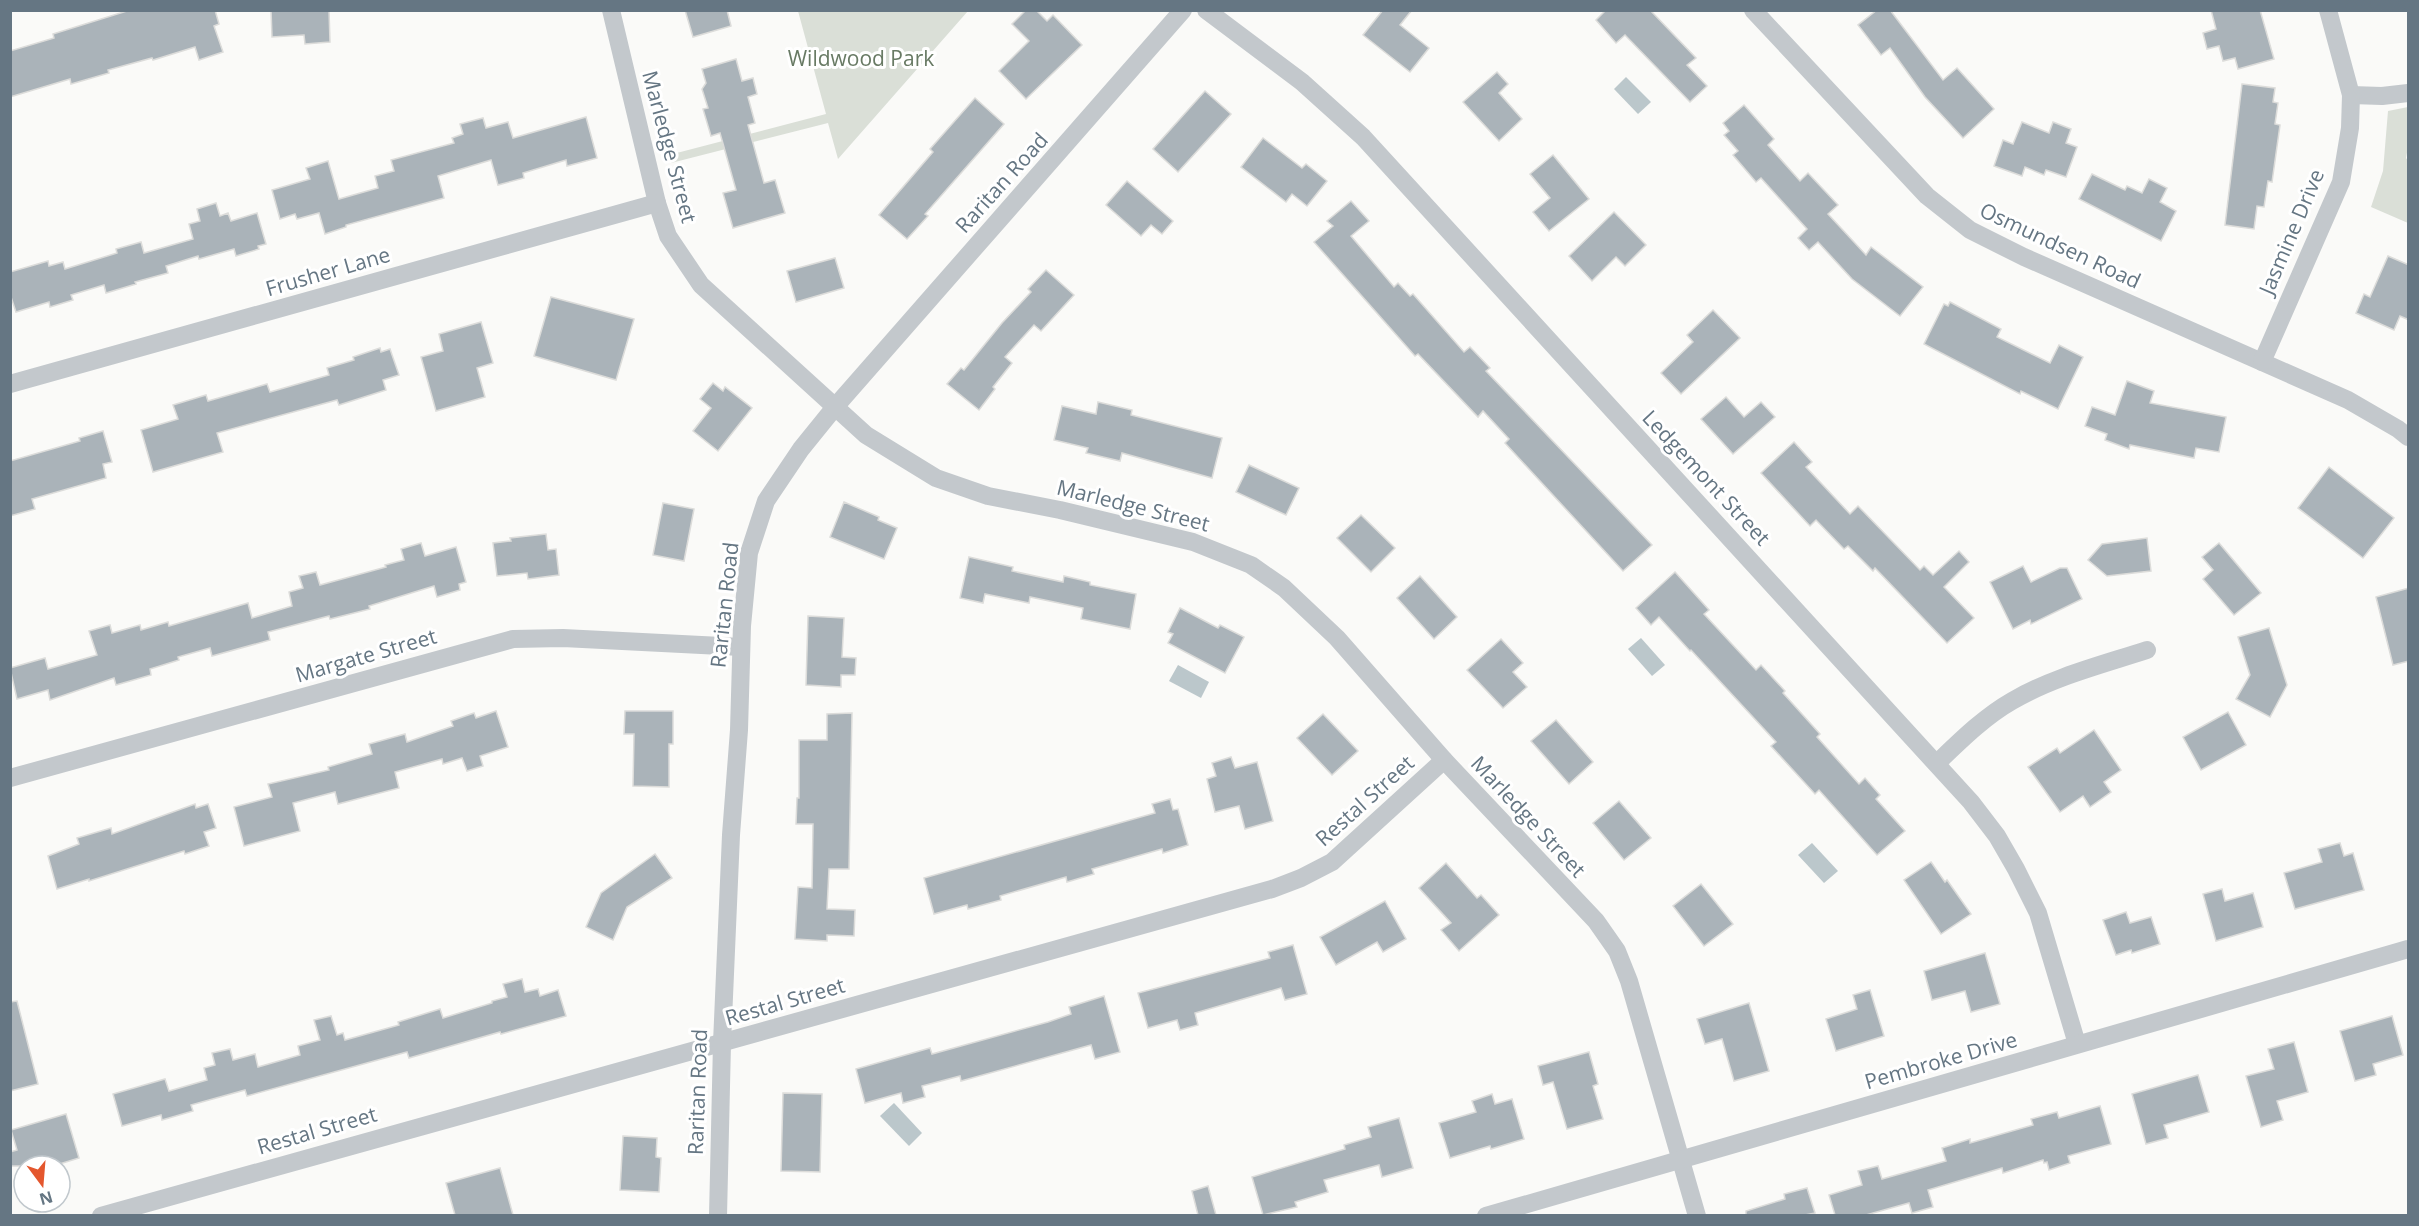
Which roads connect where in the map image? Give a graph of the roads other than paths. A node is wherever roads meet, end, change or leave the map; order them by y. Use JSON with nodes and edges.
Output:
{"nodes":[{"id":1,"x":611,"y":10,"type":"edge"},
{"id":2,"x":1183,"y":10,"type":"edge"},
{"id":3,"x":1206,"y":10,"type":"edge"},
{"id":4,"x":1753,"y":10,"type":"edge"},
{"id":5,"x":2328,"y":10,"type":"edge"},
{"id":6,"x":2409,"y":93,"type":"edge"},
{"id":7,"x":2351,"y":95,"type":"junction"},
{"id":8,"x":657,"y":203,"type":"junction"},
{"id":9,"x":2262,"y":362,"type":"junction"},
{"id":10,"x":10,"y":384,"type":"edge"},
{"id":11,"x":835,"y":406,"type":"junction"},
{"id":12,"x":2409,"y":437,"type":"edge"},
{"id":13,"x":741,"y":647,"type":"junction"},
{"id":14,"x":2147,"y":650,"type":"dead end"},
{"id":15,"x":1444,"y":760,"type":"junction"},
{"id":16,"x":1937,"y":763,"type":"junction"},
{"id":17,"x":10,"y":778,"type":"edge"},
{"id":18,"x":2409,"y":949,"type":"edge"},
{"id":19,"x":722,"y":1043,"type":"junction"},
{"id":20,"x":2078,"y":1044,"type":"junction"},
{"id":21,"x":1680,"y":1160,"type":"junction"},
{"id":22,"x":101,"y":1215,"type":"edge"},
{"id":23,"x":718,"y":1215,"type":"edge"},
{"id":24,"x":1486,"y":1215,"type":"edge"},
{"id":25,"x":1697,"y":1215,"type":"edge"}],
"edges":[{"from":1,"to":8,"type":"street","name":"Marledge Street"},
{"from":2,"to":11,"type":"street","name":"Raritan Road"},
{"from":3,"to":16,"type":"street","name":"Ledgemont Street"},
{"from":4,"to":9,"type":"street","name":"Osmundsen Road"},
{"from":5,"to":7,"type":"street","name":"Jasmine Drive"},
{"from":6,"to":7,"type":"street"},
{"from":7,"to":9,"type":"street","name":"Jasmine Drive"},
{"from":8,"to":10,"type":"street","name":"Frusher Lane"},
{"from":8,"to":11,"type":"street","name":"Marledge Street"},
{"from":9,"to":12,"type":"street","name":"Osmundsen Road"},
{"from":11,"to":13,"type":"street","name":"Raritan Road"},
{"from":11,"to":15,"type":"street","name":"Marledge Street"},
{"from":13,"to":17,"type":"street","name":"Margate Street"},
{"from":13,"to":19,"type":"street","name":"Raritan Road"},
{"from":14,"to":16,"type":"street"},
{"from":15,"to":19,"type":"street","name":"Restal Street"},
{"from":15,"to":21,"type":"street","name":"Marledge Street"},
{"from":16,"to":20,"type":"street","name":"Ledgemont Street"},
{"from":18,"to":20,"type":"street","name":"Pembroke Drive"},
{"from":19,"to":22,"type":"street","name":"Restal Street"},
{"from":19,"to":23,"type":"street","name":"Raritan Road"},
{"from":20,"to":21,"type":"street","name":"Pembroke Drive"},
{"from":21,"to":24,"type":"street","name":"Pembroke Drive"},
{"from":21,"to":25,"type":"street","name":"Marledge Street"}]}
